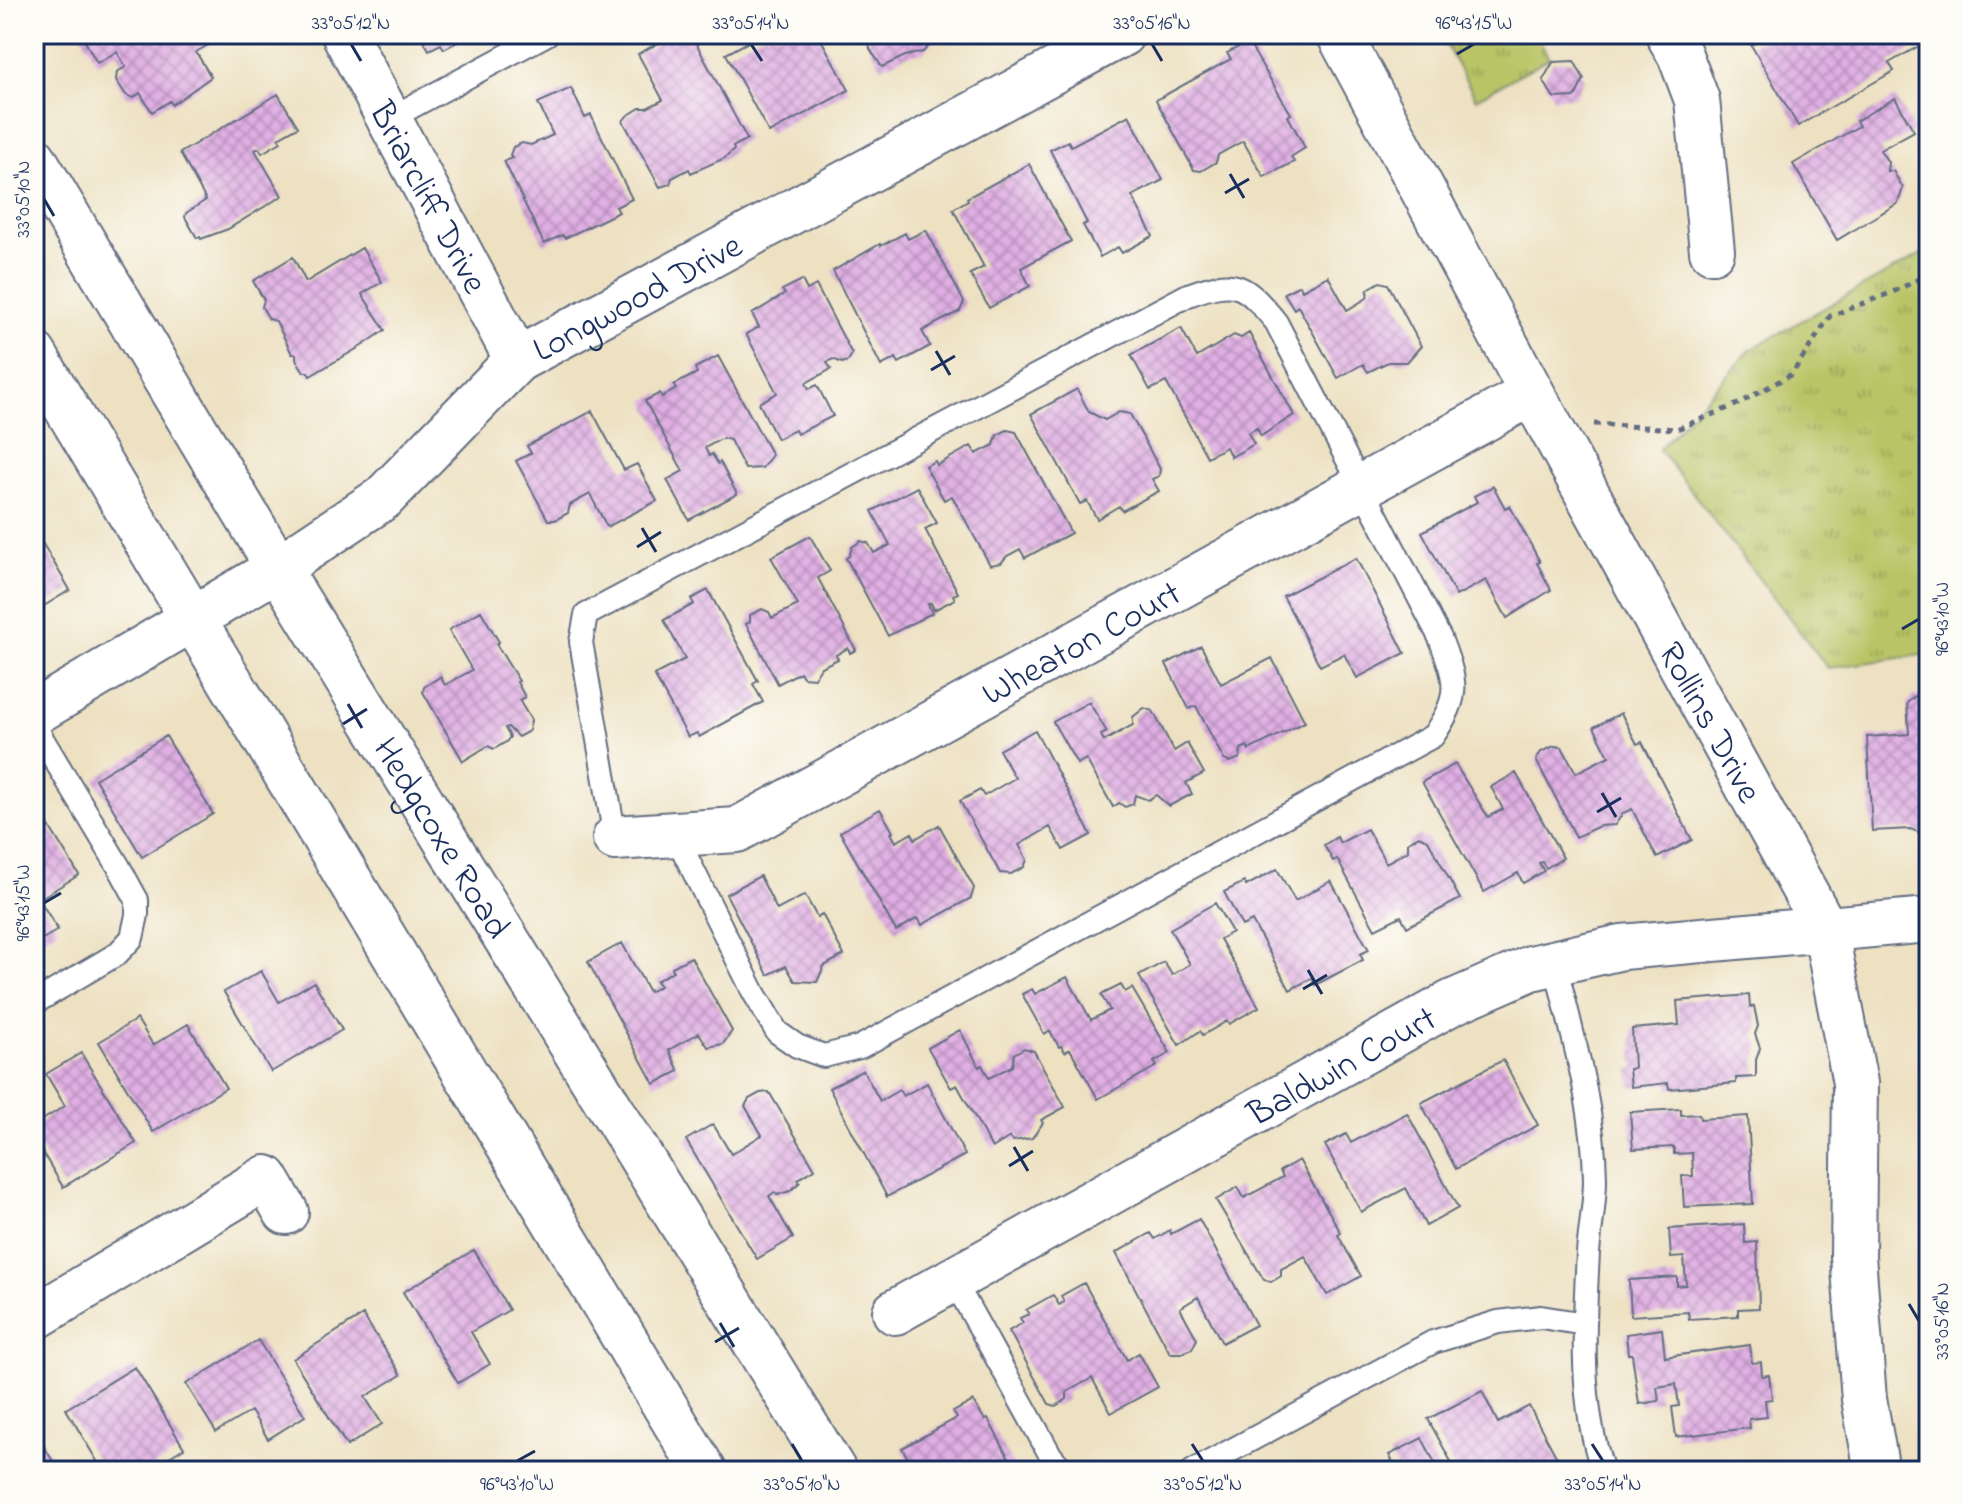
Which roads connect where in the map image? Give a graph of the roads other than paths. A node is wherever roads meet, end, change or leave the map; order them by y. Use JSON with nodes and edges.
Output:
{"nodes":[{"id":1,"x":344,"y":34,"type":"edge"},
{"id":2,"x":547,"y":34,"type":"edge"},
{"id":3,"x":1122,"y":34,"type":"edge"},
{"id":4,"x":1339,"y":34,"type":"edge"},
{"id":5,"x":1668,"y":34,"type":"edge"},
{"id":6,"x":389,"y":119,"type":"junction"},
{"id":7,"x":34,"y":159,"type":"edge"},
{"id":8,"x":1712,"y":251,"type":"dead end"},
{"id":9,"x":34,"y":354,"type":"edge"},
{"id":10,"x":517,"y":360,"type":"junction"},
{"id":11,"x":1532,"y":393,"type":"junction"},
{"id":12,"x":1362,"y":487,"type":"junction"},
{"id":13,"x":278,"y":568,"type":"junction"},
{"id":14,"x":192,"y":618,"type":"junction"},
{"id":15,"x":34,"y":713,"type":"edge"},
{"id":16,"x":34,"y":725,"type":"edge"},
{"id":17,"x":675,"y":834,"type":"junction"},
{"id":18,"x":615,"y":838,"type":"joint"},
{"id":19,"x":1929,"y":920,"type":"edge"},
{"id":20,"x":1825,"y":928,"type":"junction"},
{"id":21,"x":1555,"y":963,"type":"junction"},
{"id":22,"x":34,"y":1003,"type":"edge"},
{"id":23,"x":286,"y":1212,"type":"dead end"},
{"id":24,"x":953,"y":1279,"type":"junction"},
{"id":25,"x":895,"y":1312,"type":"dead end"},
{"id":26,"x":34,"y":1318,"type":"edge"},
{"id":27,"x":1585,"y":1324,"type":"junction"},
{"id":28,"x":704,"y":1471,"type":"edge"},
{"id":29,"x":834,"y":1471,"type":"edge"},
{"id":30,"x":1064,"y":1471,"type":"edge"},
{"id":31,"x":1193,"y":1471,"type":"edge"},
{"id":32,"x":1603,"y":1471,"type":"edge"},
{"id":33,"x":1877,"y":1471,"type":"edge"}],
"edges":[{"from":1,"to":6,"type":"street","name":"Briarcliff Drive"},
{"from":2,"to":6,"type":"lane"},
{"from":3,"to":10,"type":"street","name":"Longwood Drive"},
{"from":4,"to":11,"type":"street","name":"Rollins Drive"},
{"from":5,"to":8,"type":"street"},
{"from":6,"to":10,"type":"street","name":"Briarcliff Drive"},
{"from":7,"to":13,"type":"street","name":"Hedgcoxe Road"},
{"from":9,"to":14,"type":"street"},
{"from":10,"to":13,"type":"street","name":"Longwood Drive"},
{"from":11,"to":12,"type":"street","name":"Wheaton Court"},
{"from":11,"to":20,"type":"street","name":"Rollins Drive"},
{"from":12,"to":17,"type":"street","name":"Wheaton Court"},
{"from":12,"to":17,"type":"lane"},
{"from":12,"to":18,"type":"lane"},
{"from":13,"to":14,"type":"street","name":"Longwood Drive"},
{"from":13,"to":29,"type":"street","name":"Hedgcoxe Road"},
{"from":14,"to":15,"type":"street","name":"Longwood Drive"},
{"from":14,"to":28,"type":"street"},
{"from":16,"to":22,"type":"lane"},
{"from":17,"to":18,"type":"street","name":"Wheaton Court"},
{"from":19,"to":20,"type":"street","name":"Baldwin Court"},
{"from":20,"to":21,"type":"street","name":"Baldwin Court"},
{"from":20,"to":33,"type":"street","name":"Rollins Drive"},
{"from":21,"to":24,"type":"street","name":"Baldwin Court"},
{"from":21,"to":27,"type":"lane"},
{"from":23,"to":26,"type":"street"},
{"from":24,"to":25,"type":"street","name":"Baldwin Court"},
{"from":24,"to":30,"type":"lane"},
{"from":27,"to":31,"type":"lane"},
{"from":27,"to":32,"type":"lane"}]}
